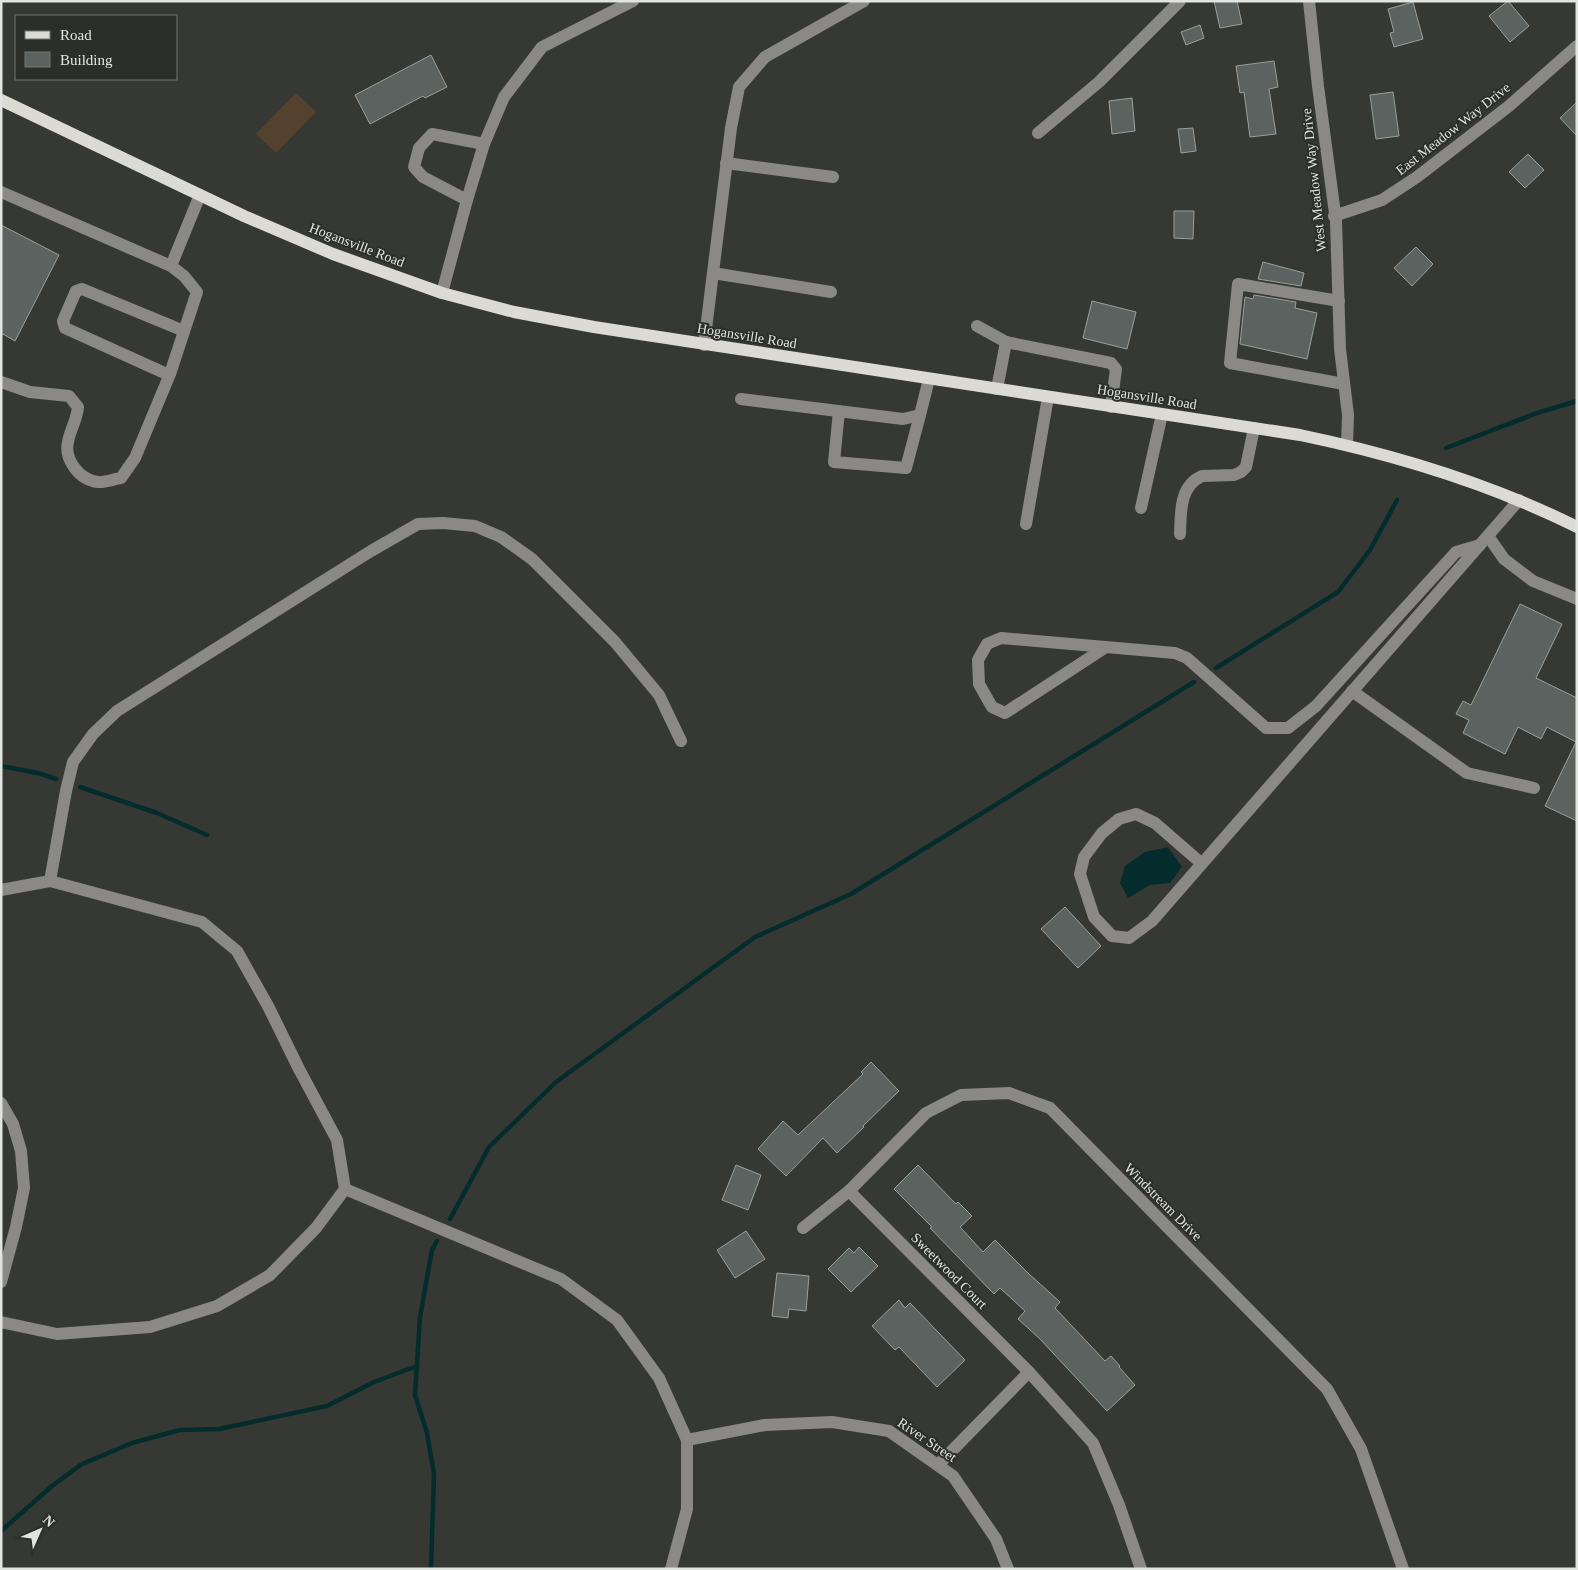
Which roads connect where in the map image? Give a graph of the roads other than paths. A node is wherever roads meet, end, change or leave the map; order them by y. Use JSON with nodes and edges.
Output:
{"nodes":[{"id":1,"x":634,"y":1,"type":"edge"},
{"id":2,"x":864,"y":1,"type":"edge"},
{"id":3,"x":1180,"y":1,"type":"edge"},
{"id":4,"x":1309,"y":1,"type":"edge"},
{"id":5,"x":1577,"y":46,"type":"edge"},
{"id":6,"x":1,"y":100,"type":"edge"},
{"id":7,"x":1038,"y":134,"type":"dead end"},
{"id":8,"x":484,"y":144,"type":"junction"},
{"id":9,"x":726,"y":163,"type":"junction"},
{"id":10,"x":833,"y":177,"type":"dead end"},
{"id":11,"x":1,"y":192,"type":"edge"},
{"id":12,"x":200,"y":195,"type":"junction"},
{"id":13,"x":467,"y":200,"type":"junction"},
{"id":14,"x":1334,"y":216,"type":"junction"},
{"id":15,"x":171,"y":266,"type":"junction"},
{"id":16,"x":713,"y":273,"type":"junction"},
{"id":17,"x":831,"y":292,"type":"dead end"},
{"id":18,"x":442,"y":293,"type":"junction"},
{"id":19,"x":1339,"y":301,"type":"junction"},
{"id":20,"x":977,"y":326,"type":"dead end"},
{"id":21,"x":184,"y":331,"type":"junction"},
{"id":22,"x":1006,"y":342,"type":"junction"},
{"id":23,"x":704,"y":345,"type":"junction"},
{"id":24,"x":169,"y":375,"type":"junction"},
{"id":25,"x":929,"y":379,"type":"junction"},
{"id":26,"x":1,"y":382,"type":"edge"},
{"id":27,"x":1344,"y":384,"type":"junction"},
{"id":28,"x":997,"y":389,"type":"junction"},
{"id":29,"x":1048,"y":397,"type":"junction"},
{"id":30,"x":741,"y":399,"type":"dead end"},
{"id":31,"x":1111,"y":407,"type":"junction"},
{"id":32,"x":839,"y":411,"type":"junction"},
{"id":33,"x":1162,"y":414,"type":"junction"},
{"id":34,"x":920,"y":415,"type":"junction"},
{"id":35,"x":1254,"y":428,"type":"junction"},
{"id":36,"x":1347,"y":445,"type":"junction"},
{"id":37,"x":1519,"y":500,"type":"junction"},
{"id":38,"x":1141,"y":508,"type":"dead end"},
{"id":39,"x":1026,"y":524,"type":"dead end"},
{"id":40,"x":1577,"y":527,"type":"edge"},
{"id":41,"x":1180,"y":534,"type":"dead end"},
{"id":42,"x":1484,"y":540,"type":"junction"},
{"id":43,"x":1577,"y":600,"type":"edge"},
{"id":44,"x":1106,"y":647,"type":"junction"},
{"id":45,"x":1352,"y":691,"type":"junction"},
{"id":46,"x":681,"y":741,"type":"dead end"},
{"id":47,"x":1534,"y":788,"type":"dead end"},
{"id":48,"x":1201,"y":863,"type":"junction"},
{"id":49,"x":50,"y":881,"type":"junction"},
{"id":50,"x":1,"y":890,"type":"edge"},
{"id":51,"x":1,"y":1103,"type":"edge"},
{"id":52,"x":345,"y":1189,"type":"junction"},
{"id":53,"x":849,"y":1191,"type":"junction"},
{"id":54,"x":803,"y":1228,"type":"dead end"},
{"id":55,"x":1,"y":1282,"type":"edge"},
{"id":56,"x":1,"y":1322,"type":"edge"},
{"id":57,"x":1029,"y":1372,"type":"junction"},
{"id":58,"x":687,"y":1440,"type":"junction"},
{"id":59,"x":938,"y":1465,"type":"junction"},
{"id":60,"x":671,"y":1569,"type":"edge"},
{"id":61,"x":1008,"y":1569,"type":"edge"},
{"id":62,"x":1141,"y":1569,"type":"edge"},
{"id":63,"x":1404,"y":1569,"type":"edge"}],
"edges":[{"from":1,"to":8,"type":"street"},
{"from":2,"to":9,"type":"street"},
{"from":3,"to":7,"type":"street"},
{"from":4,"to":14,"type":"street","name":"West Meadow Way Drive"},
{"from":5,"to":14,"type":"street","name":"East Meadow Way Drive"},
{"from":6,"to":12,"type":"main road","name":"Hogansville Road"},
{"from":8,"to":13,"type":"street"},
{"from":8,"to":13,"type":"street"},
{"from":9,"to":10,"type":"street"},
{"from":9,"to":16,"type":"street"},
{"from":11,"to":15,"type":"street"},
{"from":12,"to":15,"type":"street"},
{"from":12,"to":18,"type":"main road","name":"Hogansville Road"},
{"from":13,"to":18,"type":"street"},
{"from":14,"to":19,"type":"street","name":"West Meadow Way Drive"},
{"from":15,"to":21,"type":"street"},
{"from":16,"to":17,"type":"street"},
{"from":16,"to":23,"type":"street"},
{"from":18,"to":23,"type":"main road","name":"Hogansville Road"},
{"from":19,"to":27,"type":"street","name":"West Meadow Way Drive"},
{"from":19,"to":27,"type":"street"},
{"from":20,"to":22,"type":"street"},
{"from":21,"to":24,"type":"street"},
{"from":21,"to":24,"type":"street"},
{"from":22,"to":28,"type":"street"},
{"from":22,"to":31,"type":"street"},
{"from":23,"to":25,"type":"main road","name":"Hogansville Road"},
{"from":24,"to":26,"type":"street"},
{"from":25,"to":28,"type":"main road","name":"Hogansville Road"},
{"from":25,"to":34,"type":"street"},
{"from":27,"to":36,"type":"street","name":"West Meadow Way Drive"},
{"from":28,"to":29,"type":"main road","name":"Hogansville Road"},
{"from":29,"to":31,"type":"main road","name":"Hogansville Road"},
{"from":29,"to":39,"type":"street"},
{"from":30,"to":32,"type":"street"},
{"from":31,"to":33,"type":"main road","name":"Hogansville Road"},
{"from":32,"to":34,"type":"street"},
{"from":32,"to":34,"type":"street"},
{"from":33,"to":35,"type":"main road","name":"Hogansville Road"},
{"from":33,"to":38,"type":"street"},
{"from":35,"to":36,"type":"main road","name":"Hogansville Road"},
{"from":35,"to":41,"type":"street"},
{"from":36,"to":37,"type":"main road","name":"Hogansville Road"},
{"from":37,"to":40,"type":"main road","name":"Hogansville Road"},
{"from":37,"to":42,"type":"street"},
{"from":42,"to":43,"type":"street"},
{"from":42,"to":44,"type":"street"},
{"from":42,"to":45,"type":"street"},
{"from":44,"to":44,"type":"street"},
{"from":45,"to":47,"type":"street"},
{"from":45,"to":48,"type":"street"},
{"from":46,"to":49,"type":"street"},
{"from":48,"to":48,"type":"street"},
{"from":49,"to":50,"type":"street"},
{"from":49,"to":52,"type":"street"},
{"from":51,"to":55,"type":"street"},
{"from":52,"to":56,"type":"street"},
{"from":52,"to":58,"type":"street"},
{"from":53,"to":54,"type":"street","name":"Windstream Drive"},
{"from":53,"to":57,"type":"street","name":"Sweetwood Court"},
{"from":53,"to":63,"type":"street","name":"Windstream Drive"},
{"from":57,"to":59,"type":"street"},
{"from":57,"to":62,"type":"street","name":"Sweetwood Court"},
{"from":58,"to":59,"type":"street","name":"River Street"},
{"from":58,"to":60,"type":"street"},
{"from":59,"to":61,"type":"street","name":"River Street"}]}
